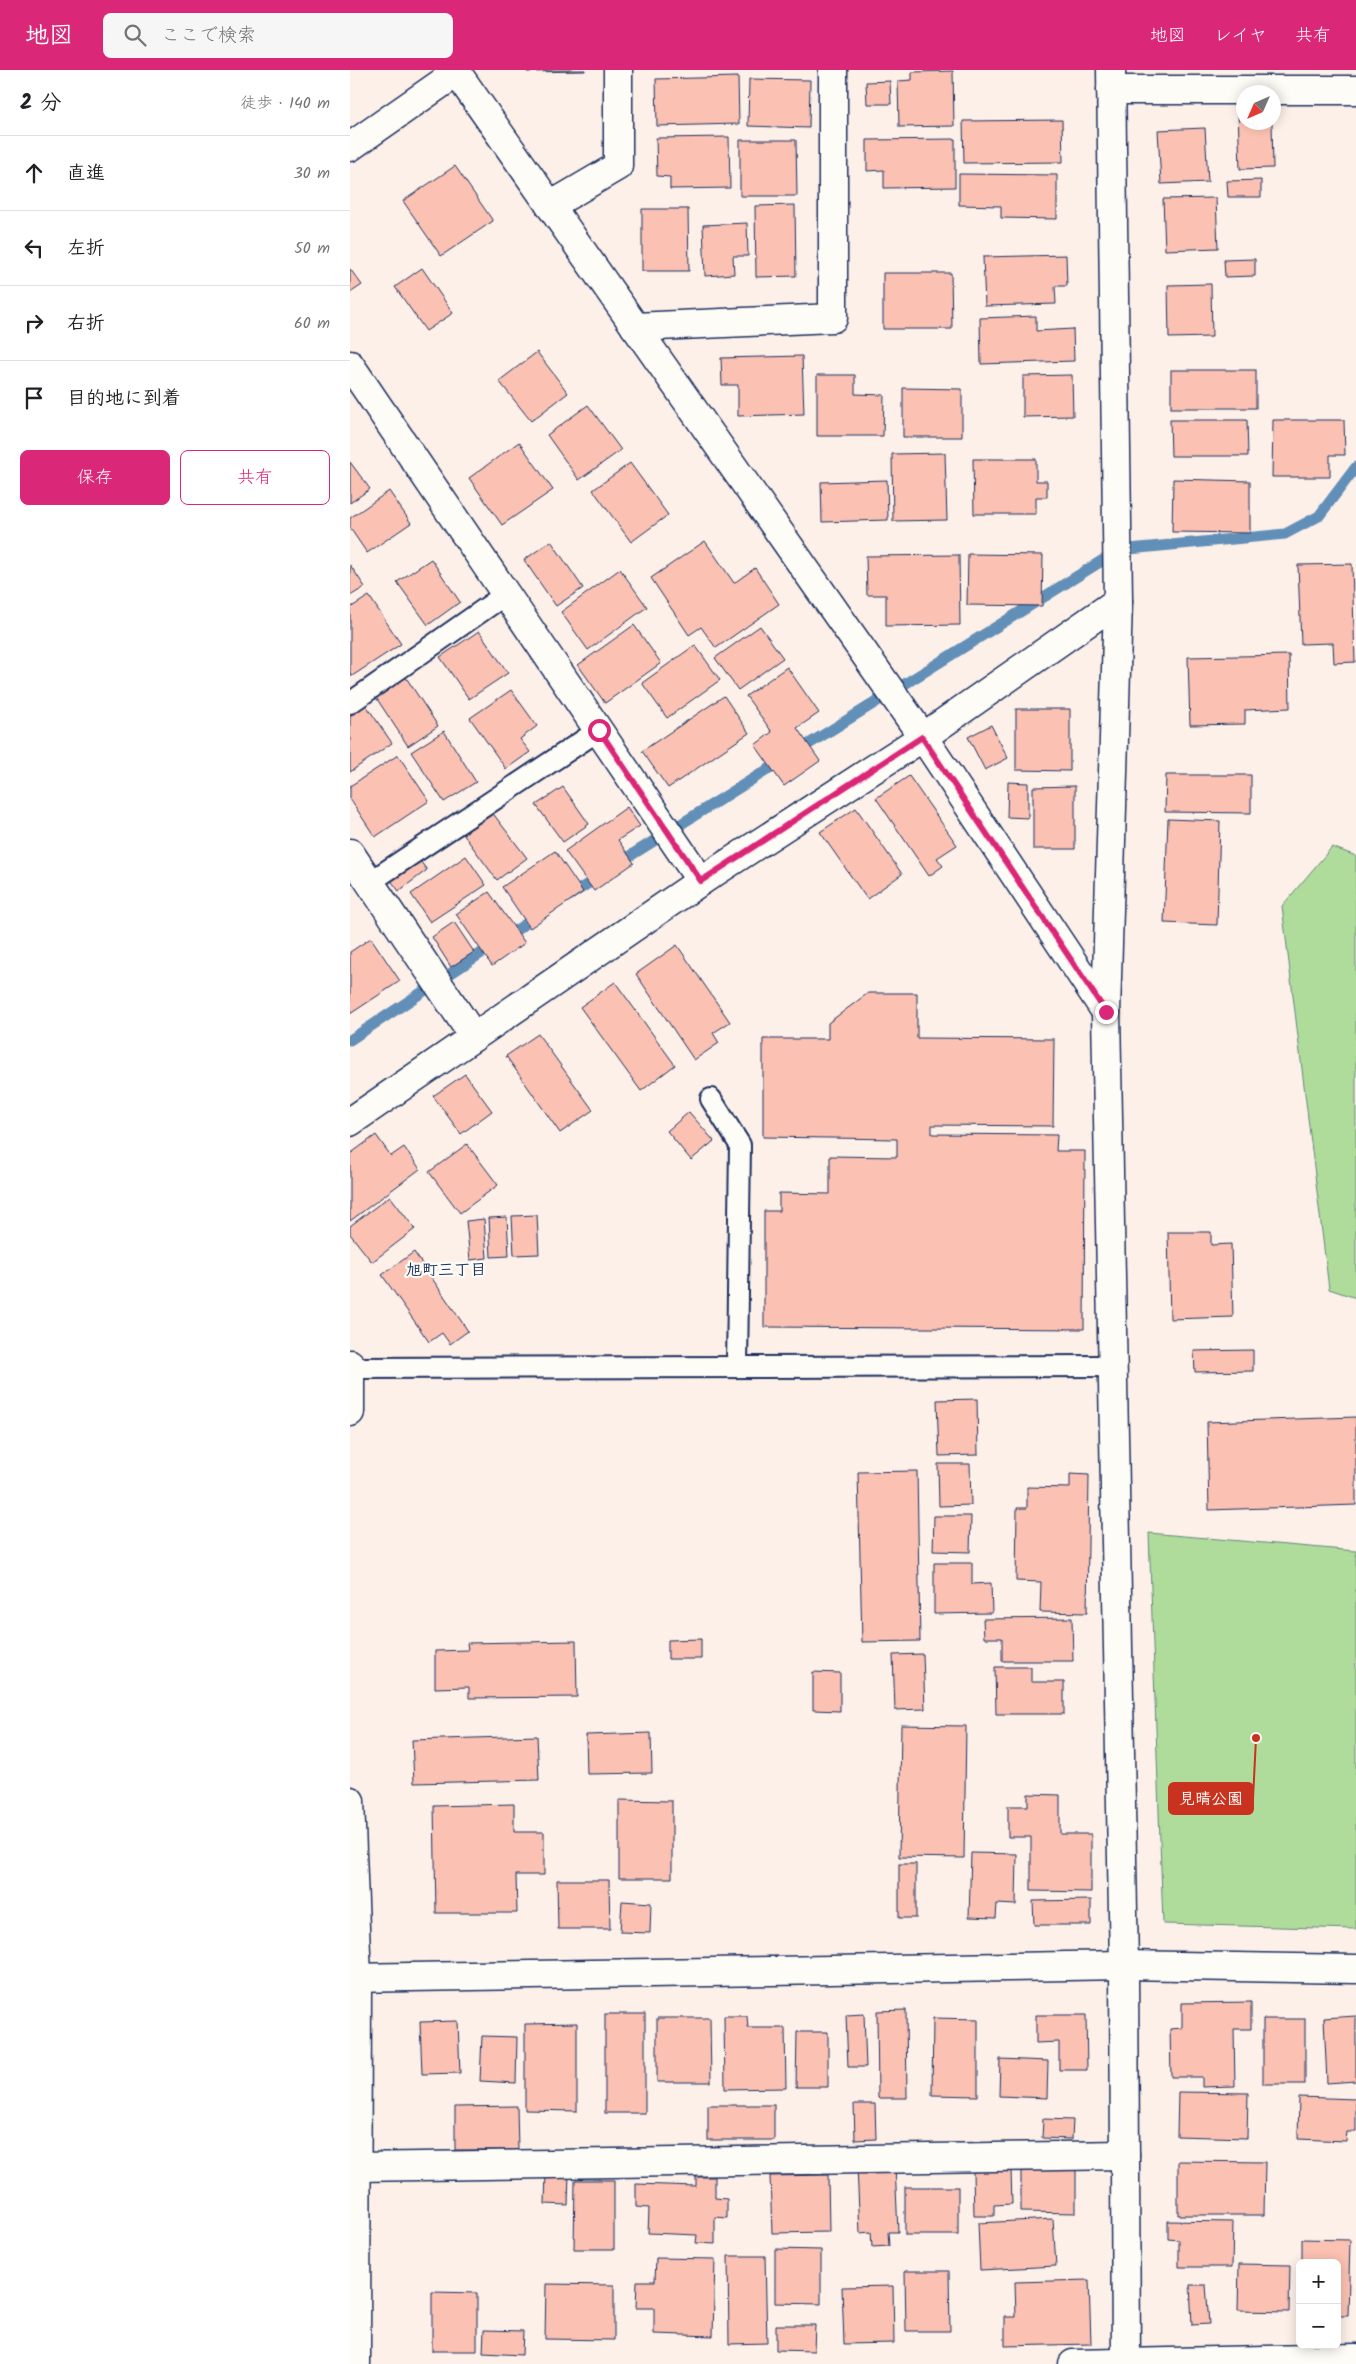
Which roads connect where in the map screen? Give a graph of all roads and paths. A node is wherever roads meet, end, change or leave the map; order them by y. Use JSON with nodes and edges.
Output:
{"nodes":[{"id":1,"x":618,"y":70,"type":"edge"},
{"id":2,"x":833,"y":70,"type":"edge"},
{"id":3,"x":456,"y":71,"type":"edge"},
{"id":4,"x":1111,"y":80,"type":"edge"},
{"id":5,"x":1356,"y":90,"type":"edge"},
{"id":6,"x":350,"y":147,"type":"edge"},
{"id":7,"x":550,"y":206,"type":"junction"},
{"id":8,"x":635,"y":327,"type":"junction"},
{"id":9,"x":350,"y":365,"type":"edge"},
{"id":10,"x":506,"y":594,"type":"junction"},
{"id":11,"x":1118,"y":600,"type":"junction"},
{"id":12,"x":350,"y":703,"type":"edge"},
{"id":13,"x":599,"y":730,"type":"junction"},
{"id":14,"x":922,"y":737,"type":"junction"},
{"id":15,"x":350,"y":853,"type":"edge"},
{"id":16,"x":701,"y":881,"type":"junction"},
{"id":17,"x":370,"y":882,"type":"junction"},
{"id":18,"x":1106,"y":1012,"type":"junction"},
{"id":19,"x":474,"y":1037,"type":"junction"},
{"id":20,"x":711,"y":1099,"type":"dead end"},
{"id":21,"x":350,"y":1122,"type":"edge"},
{"id":22,"x":351,"y":1366,"type":"edge"},
{"id":23,"x":1113,"y":1366,"type":"junction"},
{"id":24,"x":737,"y":1367,"type":"junction"},
{"id":25,"x":350,"y":1412,"type":"edge"},
{"id":26,"x":350,"y":1801,"type":"edge"},
{"id":27,"x":1124,"y":1965,"type":"junction"},
{"id":28,"x":1356,"y":1969,"type":"edge"},
{"id":29,"x":353,"y":1978,"type":"edge"},
{"id":30,"x":1125,"y":2155,"type":"junction"},
{"id":31,"x":356,"y":2167,"type":"junction"},
{"id":32,"x":1356,"y":2358,"type":"edge"},
{"id":33,"x":356,"y":2364,"type":"edge"},
{"id":34,"x":1073,"y":2364,"type":"edge"},
{"id":35,"x":1126,"y":2364,"type":"edge"}],
"edges":[{"from":1,"to":7,"type":"street"},
{"from":2,"to":8,"type":"street"},
{"from":3,"to":6,"type":"street"},
{"from":3,"to":7,"type":"street"},
{"from":4,"to":5,"type":"street"},
{"from":4,"to":11,"type":"street"},
{"from":7,"to":8,"type":"street"},
{"from":8,"to":14,"type":"street"},
{"from":9,"to":10,"type":"street"},
{"from":10,"to":12,"type":"lane"},
{"from":10,"to":13,"type":"street"},
{"from":11,"to":14,"type":"street"},
{"from":11,"to":18,"type":"street"},
{"from":13,"to":16,"type":"street"},
{"from":13,"to":17,"type":"lane"},
{"from":14,"to":16,"type":"street"},
{"from":14,"to":18,"type":"street"},
{"from":15,"to":17,"type":"street"},
{"from":16,"to":19,"type":"street"},
{"from":17,"to":19,"type":"street"},
{"from":18,"to":23,"type":"street"},
{"from":19,"to":21,"type":"street"},
{"from":20,"to":24,"type":"lane"},
{"from":22,"to":24,"type":"lane"},
{"from":22,"to":25,"type":"street"},
{"from":23,"to":24,"type":"lane"},
{"from":23,"to":27,"type":"street"},
{"from":26,"to":29,"type":"street"},
{"from":27,"to":28,"type":"street"},
{"from":27,"to":29,"type":"street"},
{"from":27,"to":30,"type":"street"},
{"from":29,"to":31,"type":"street"},
{"from":30,"to":31,"type":"street"},
{"from":30,"to":35,"type":"street"},
{"from":31,"to":33,"type":"street"},
{"from":32,"to":35,"type":"street"},
{"from":34,"to":35,"type":"street"}]}
